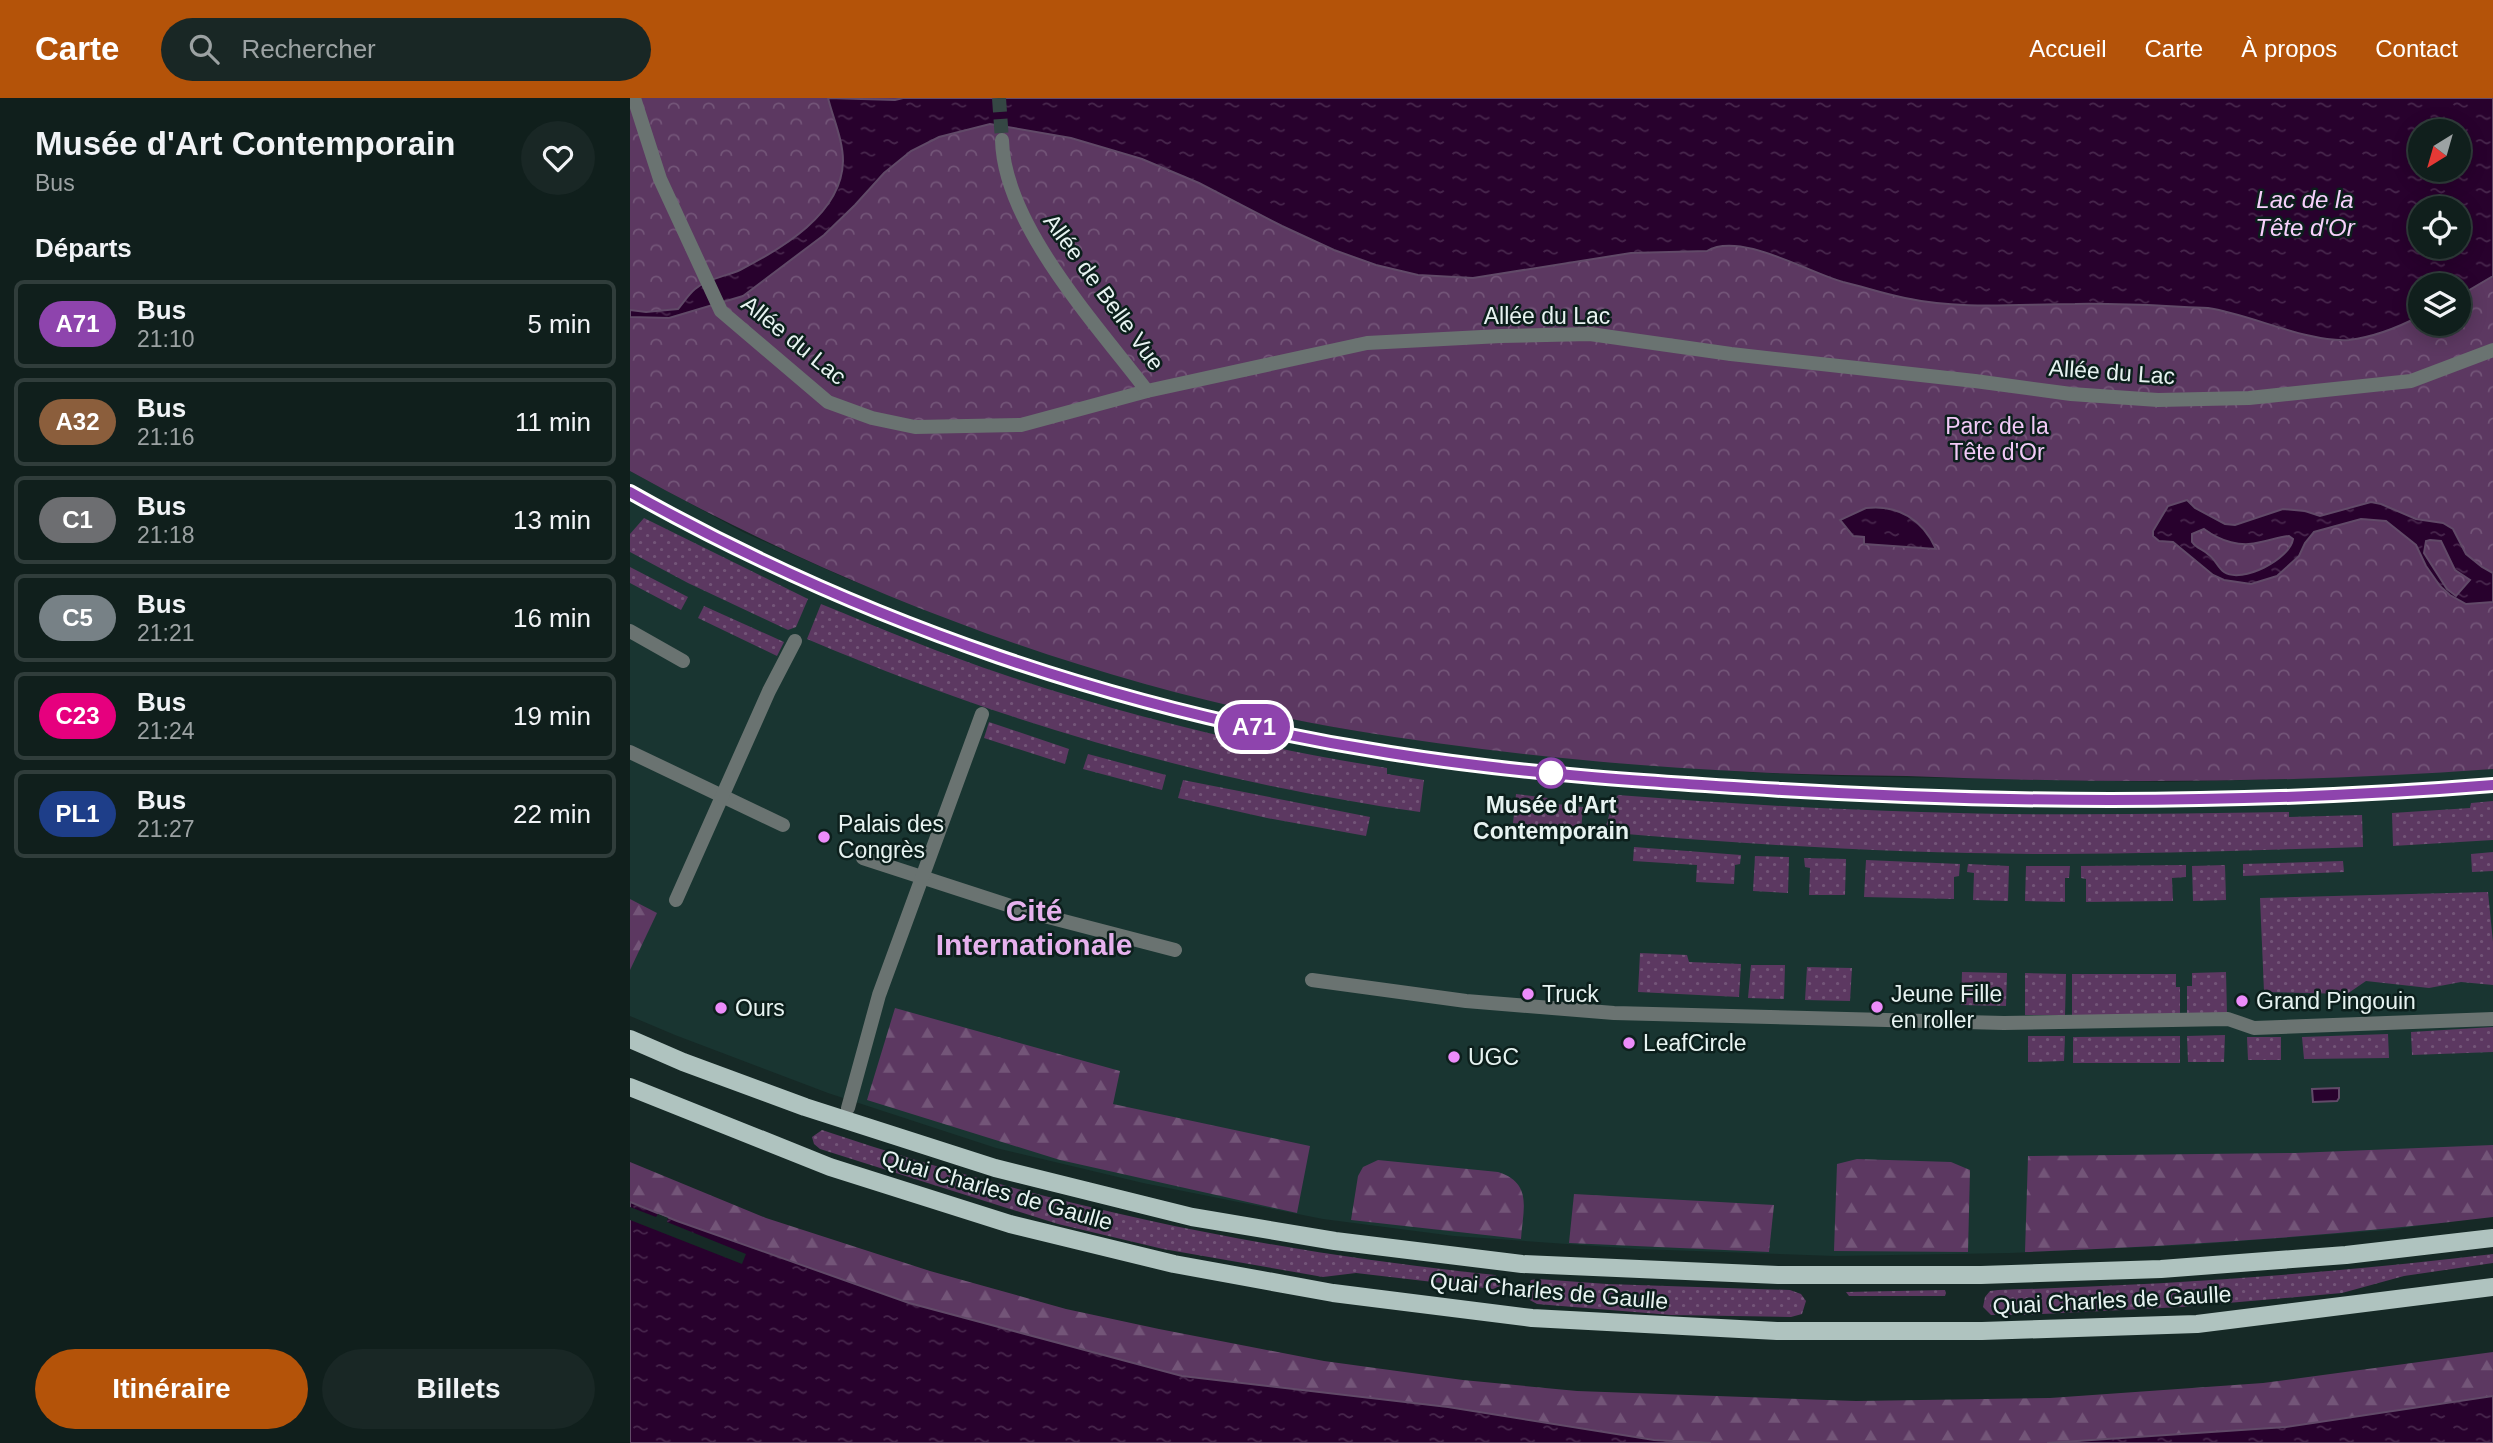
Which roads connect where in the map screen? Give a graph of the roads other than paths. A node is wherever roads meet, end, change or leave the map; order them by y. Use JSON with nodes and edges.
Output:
{"nodes":[{"id":1,"x":634,"y":98,"type":"edge"},
{"id":2,"x":1002,"y":140,"type":"tunnel mouth"},
{"id":3,"x":2493,"y":350,"type":"edge"},
{"id":4,"x":1147,"y":391,"type":"junction"},
{"id":5,"x":630,"y":631,"type":"edge"},
{"id":6,"x":795,"y":641,"type":"dead end"},
{"id":7,"x":683,"y":661,"type":"dead end"},
{"id":8,"x":982,"y":714,"type":"dead end"},
{"id":9,"x":630,"y":752,"type":"edge"},
{"id":10,"x":723,"y":798,"type":"junction"},
{"id":11,"x":783,"y":825,"type":"dead end"},
{"id":12,"x":863,"y":858,"type":"dead end"},
{"id":13,"x":924,"y":878,"type":"junction"},
{"id":14,"x":676,"y":900,"type":"dead end"},
{"id":15,"x":1175,"y":950,"type":"dead end"},
{"id":16,"x":1312,"y":979,"type":"dead end"},
{"id":17,"x":2493,"y":1019,"type":"edge"},
{"id":18,"x":630,"y":1039,"type":"edge"},
{"id":19,"x":630,"y":1087,"type":"edge"},
{"id":20,"x":848,"y":1108,"type":"dead end"},
{"id":21,"x":2493,"y":1238,"type":"edge"},
{"id":22,"x":2493,"y":1287,"type":"edge"}],
"edges":[{"from":1,"to":4,"type":"street","name":"Allée du Lac"},
{"from":2,"to":4,"type":"street","name":"Allée de Belle Vue"},
{"from":3,"to":4,"type":"street","name":"Allée du Lac"},
{"from":5,"to":7,"type":"street"},
{"from":6,"to":10,"type":"street"},
{"from":8,"to":13,"type":"street"},
{"from":9,"to":10,"type":"street"},
{"from":10,"to":11,"type":"street"},
{"from":10,"to":14,"type":"street"},
{"from":12,"to":13,"type":"street"},
{"from":13,"to":15,"type":"street"},
{"from":13,"to":20,"type":"street"},
{"from":16,"to":17,"type":"street"},
{"from":18,"to":21,"type":"main road","name":"Quai Charles de Gaulle"},
{"from":19,"to":22,"type":"main road","name":"Quai Charles de Gaulle"}]}
